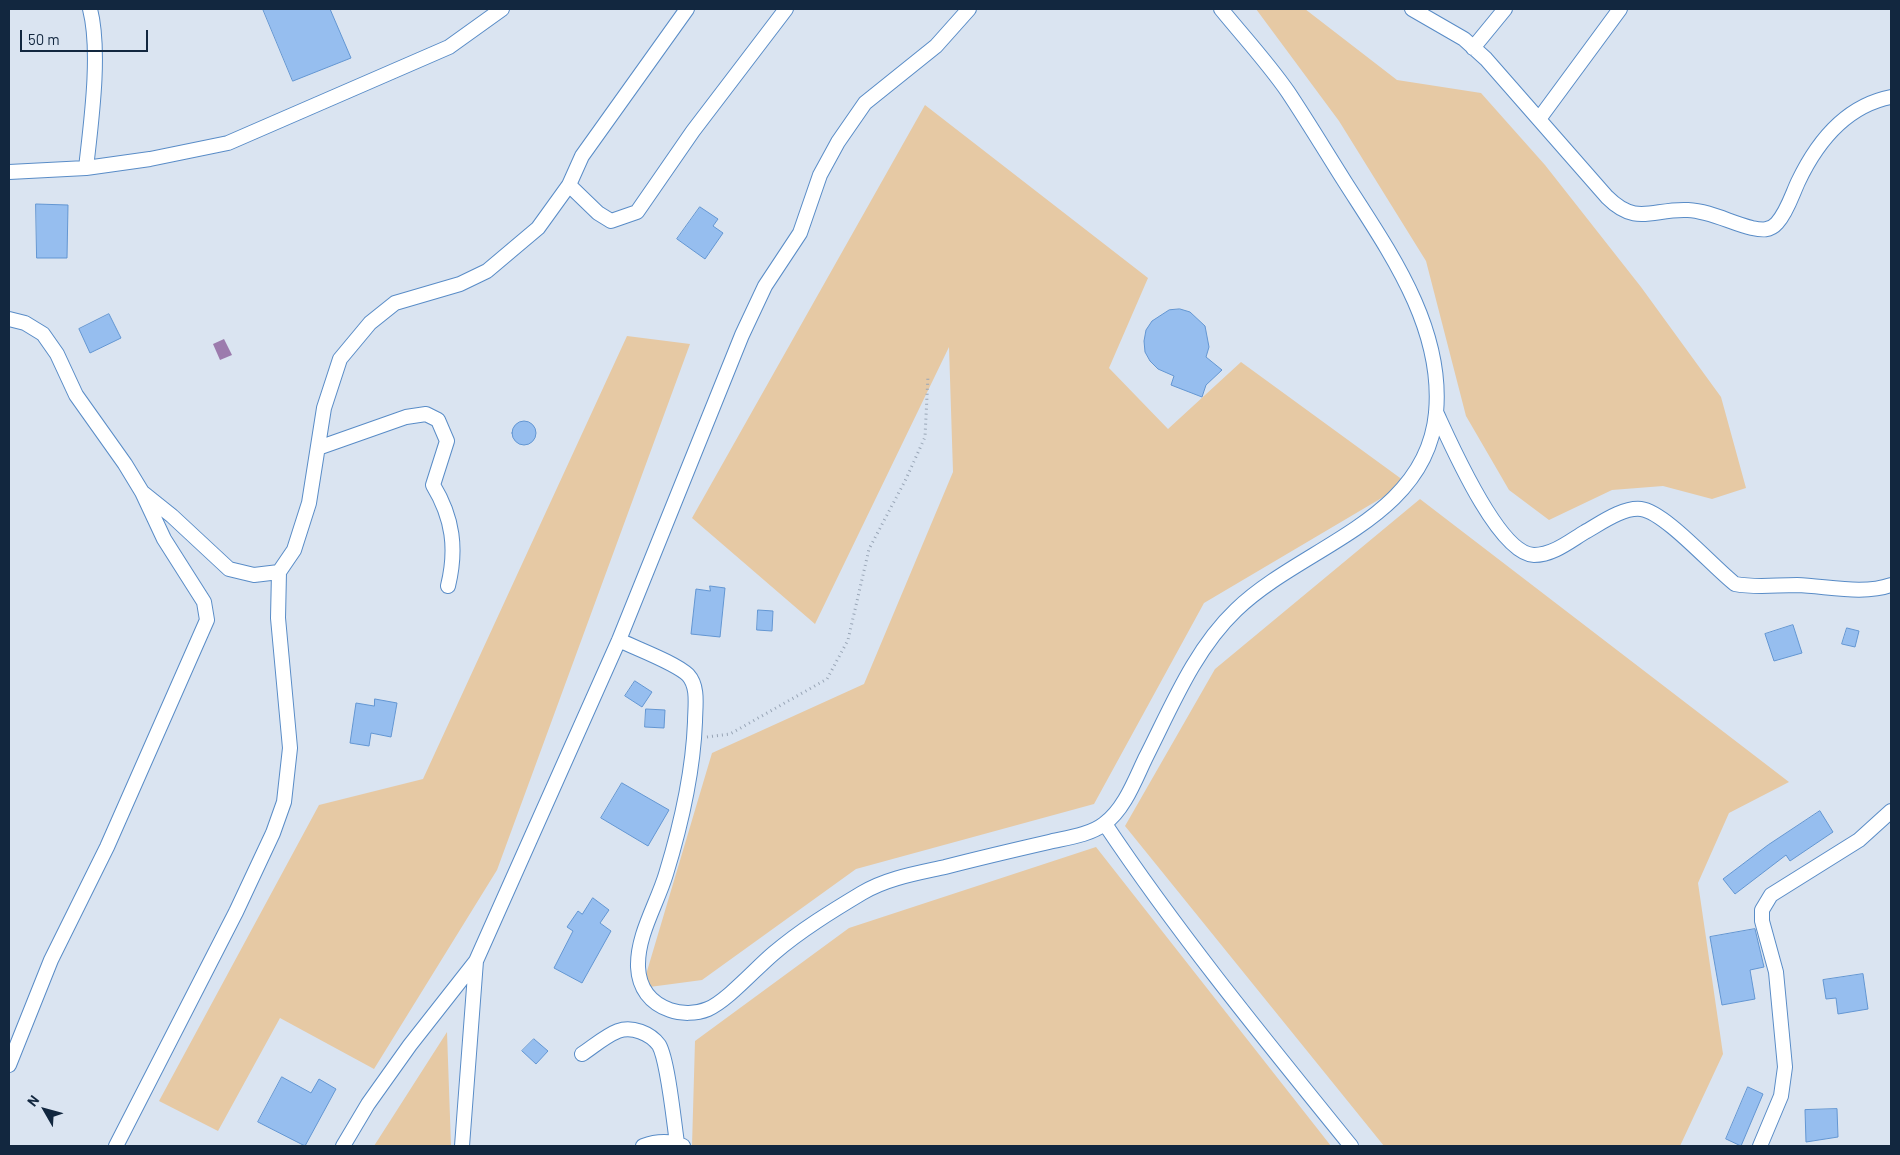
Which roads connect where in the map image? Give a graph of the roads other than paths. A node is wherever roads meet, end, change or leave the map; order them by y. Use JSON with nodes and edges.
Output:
{"nodes":[{"id":1,"x":90,"y":9,"type":"edge"},
{"id":2,"x":502,"y":9,"type":"edge"},
{"id":3,"x":687,"y":9,"type":"edge"},
{"id":4,"x":786,"y":9,"type":"edge"},
{"id":5,"x":969,"y":9,"type":"edge"},
{"id":6,"x":1221,"y":9,"type":"edge"},
{"id":7,"x":1412,"y":9,"type":"edge"},
{"id":8,"x":1505,"y":9,"type":"edge"},
{"id":9,"x":1620,"y":9,"type":"edge"},
{"id":10,"x":1473,"y":48,"type":"junction"},
{"id":11,"x":1891,"y":97,"type":"edge"},
{"id":12,"x":1539,"y":119,"type":"junction"},
{"id":13,"x":86,"y":168,"type":"junction"},
{"id":14,"x":9,"y":172,"type":"edge"},
{"id":15,"x":569,"y":186,"type":"junction"},
{"id":16,"x":9,"y":319,"type":"edge"},
{"id":17,"x":1436,"y":412,"type":"junction"},
{"id":18,"x":318,"y":448,"type":"junction"},
{"id":19,"x":142,"y":492,"type":"junction"},
{"id":20,"x":279,"y":572,"type":"junction"},
{"id":21,"x":1891,"y":585,"type":"edge"},
{"id":22,"x":448,"y":586,"type":"dead end"},
{"id":23,"x":619,"y":640,"type":"junction"},
{"id":24,"x":1891,"y":811,"type":"edge"},
{"id":25,"x":1104,"y":824,"type":"junction"},
{"id":26,"x":476,"y":961,"type":"junction"},
{"id":27,"x":582,"y":1054,"type":"dead end"},
{"id":28,"x":9,"y":1066,"type":"edge"},
{"id":29,"x":680,"y":1145,"type":"edge"},
{"id":30,"x":116,"y":1146,"type":"edge"},
{"id":31,"x":343,"y":1146,"type":"edge"},
{"id":32,"x":462,"y":1146,"type":"edge"},
{"id":33,"x":643,"y":1146,"type":"edge"},
{"id":34,"x":1351,"y":1146,"type":"edge"},
{"id":35,"x":1760,"y":1146,"type":"edge"}],
"edges":[{"from":1,"to":13,"type":"street"},
{"from":2,"to":13,"type":"street"},
{"from":3,"to":15,"type":"street"},
{"from":4,"to":15,"type":"street"},
{"from":5,"to":23,"type":"street"},
{"from":6,"to":17,"type":"street"},
{"from":7,"to":10,"type":"street"},
{"from":8,"to":10,"type":"street"},
{"from":9,"to":12,"type":"street"},
{"from":10,"to":12,"type":"street"},
{"from":11,"to":12,"type":"street"},
{"from":13,"to":14,"type":"street"},
{"from":15,"to":18,"type":"street"},
{"from":16,"to":19,"type":"street"},
{"from":17,"to":21,"type":"street"},
{"from":17,"to":25,"type":"street"},
{"from":18,"to":20,"type":"street"},
{"from":18,"to":22,"type":"street"},
{"from":19,"to":20,"type":"street"},
{"from":19,"to":28,"type":"street"},
{"from":20,"to":30,"type":"street"},
{"from":23,"to":25,"type":"street"},
{"from":23,"to":26,"type":"street"},
{"from":24,"to":35,"type":"street"},
{"from":25,"to":34,"type":"street"},
{"from":26,"to":31,"type":"street"},
{"from":26,"to":32,"type":"street"},
{"from":27,"to":29,"type":"street"},
{"from":29,"to":33,"type":"street"}]}
